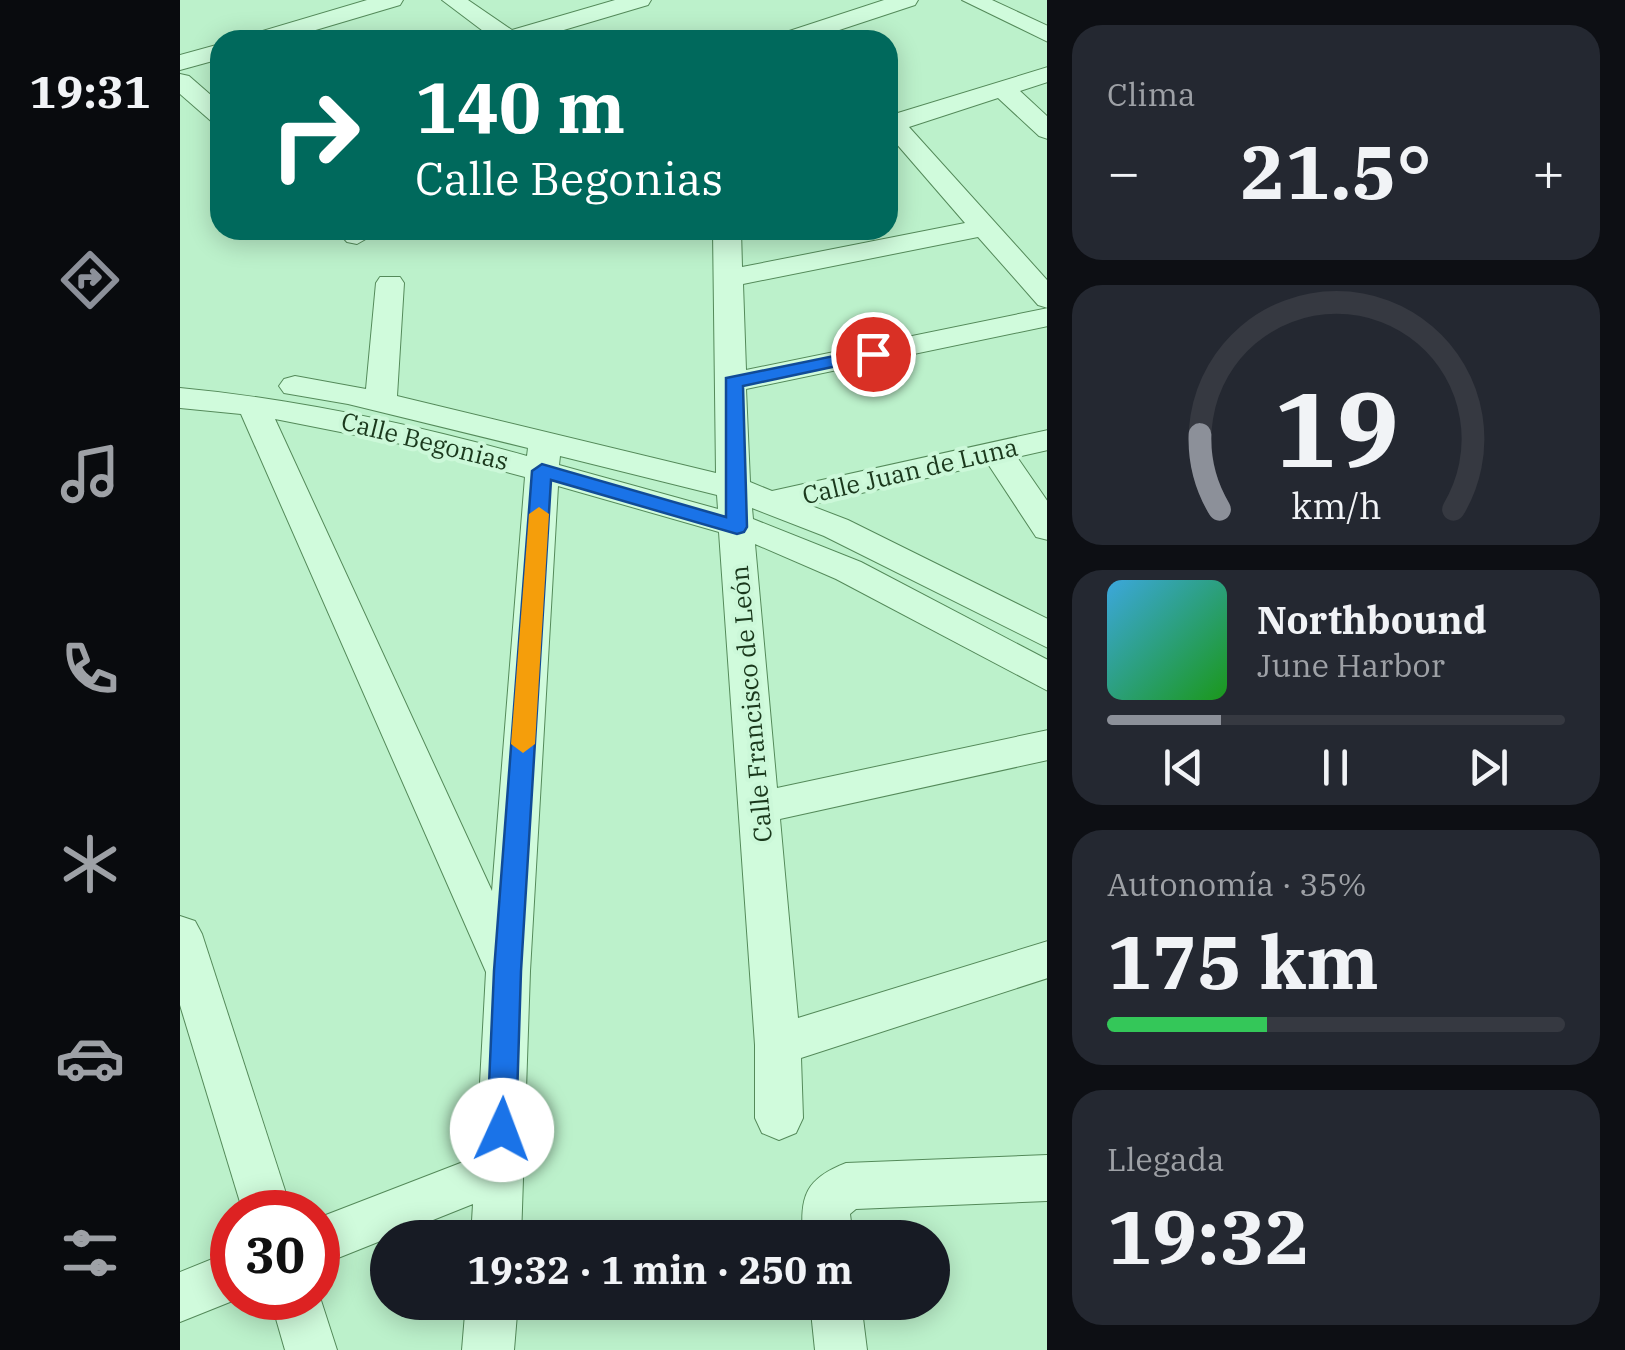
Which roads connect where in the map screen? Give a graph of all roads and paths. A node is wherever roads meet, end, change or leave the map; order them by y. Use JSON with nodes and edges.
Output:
{"nodes":[{"id":1,"x":392,"y":0,"type":"edge"},
{"id":2,"x":453,"y":0,"type":"edge"},
{"id":3,"x":640,"y":0,"type":"edge"},
{"id":4,"x":907,"y":0,"type":"edge"},
{"id":5,"x":974,"y":0,"type":"edge"},
{"id":6,"x":318,"y":30,"type":"edge"},
{"id":7,"x":496,"y":30,"type":"edge"},
{"id":8,"x":539,"y":30,"type":"edge"},
{"id":9,"x":816,"y":30,"type":"edge"},
{"id":10,"x":1047,"y":35,"type":"edge"},
{"id":11,"x":210,"y":54,"type":"edge"},
{"id":12,"x":180,"y":63,"type":"edge"},
{"id":13,"x":1047,"y":74,"type":"edge"},
{"id":14,"x":180,"y":81,"type":"edge"},
{"id":15,"x":1002,"y":88,"type":"junction"},
{"id":16,"x":210,"y":107,"type":"edge"},
{"id":17,"x":898,"y":121,"type":"edge"},
{"id":18,"x":1047,"y":131,"type":"edge"},
{"id":19,"x":898,"y":133,"type":"edge"},
{"id":20,"x":986,"y":227,"type":"junction"},
{"id":21,"x":727,"y":240,"type":"edge"},
{"id":22,"x":726,"y":279,"type":"junction"},
{"id":23,"x":390,"y":283,"type":"dead end"},
{"id":24,"x":1047,"y":298,"type":"edge"},
{"id":25,"x":1047,"y":318,"type":"edge"},
{"id":26,"x":180,"y":374,"type":"edge"},
{"id":27,"x":733,"y":382,"type":"junction"},
{"id":28,"x":180,"y":398,"type":"edge"},
{"id":29,"x":381,"y":402,"type":"junction"},
{"id":30,"x":252,"y":403,"type":"junction"},
{"id":31,"x":1047,"y":440,"type":"edge"},
{"id":32,"x":997,"y":452,"type":"junction"},
{"id":33,"x":543,"y":456,"type":"junction"},
{"id":34,"x":733,"y":488,"type":"junction"},
{"id":35,"x":772,"y":502,"type":"junction"},
{"id":36,"x":737,"y":527,"type":"junction"},
{"id":37,"x":1047,"y":527,"type":"edge"},
{"id":38,"x":1047,"y":635,"type":"edge"},
{"id":39,"x":1047,"y":676,"type":"edge"},
{"id":40,"x":1047,"y":745,"type":"edge"},
{"id":41,"x":760,"y":808,"type":"junction"},
{"id":42,"x":180,"y":934,"type":"edge"},
{"id":43,"x":1047,"y":959,"type":"edge"},
{"id":44,"x":508,"y":971,"type":"junction"},
{"id":45,"x":778,"y":1045,"type":"junction"},
{"id":46,"x":779,"y":1118,"type":"dead end"},
{"id":47,"x":500,"y":1170,"type":"junction"},
{"id":48,"x":1047,"y":1178,"type":"edge"},
{"id":49,"x":261,"y":1190,"type":"edge"},
{"id":50,"x":497,"y":1220,"type":"edge"},
{"id":51,"x":827,"y":1220,"type":"edge"},
{"id":52,"x":340,"y":1233,"type":"edge"},
{"id":53,"x":210,"y":1285,"type":"edge"},
{"id":54,"x":180,"y":1298,"type":"edge"},
{"id":55,"x":302,"y":1320,"type":"edge"},
{"id":56,"x":490,"y":1320,"type":"edge"},
{"id":57,"x":837,"y":1320,"type":"edge"},
{"id":58,"x":311,"y":1350,"type":"edge"},
{"id":59,"x":488,"y":1350,"type":"edge"},
{"id":60,"x":840,"y":1350,"type":"edge"}],
"edges":[{"from":1,"to":6,"type":"street"},
{"from":2,"to":7,"type":"street"},
{"from":3,"to":8,"type":"street"},
{"from":4,"to":9,"type":"street"},
{"from":5,"to":10,"type":"street"},
{"from":11,"to":12,"type":"street"},
{"from":13,"to":15,"type":"street"},
{"from":14,"to":16,"type":"street"},
{"from":15,"to":17,"type":"street"},
{"from":15,"to":18,"type":"street"},
{"from":19,"to":20,"type":"street"},
{"from":20,"to":22,"type":"street"},
{"from":20,"to":24,"type":"street"},
{"from":21,"to":22,"type":"street","name":"Calle Francisco de León"},
{"from":22,"to":27,"type":"street","name":"Calle Francisco de León"},
{"from":23,"to":29,"type":"street"},
{"from":25,"to":27,"type":"street"},
{"from":26,"to":29,"type":"street","name":"Calle Begonias"},
{"from":27,"to":34,"type":"street","name":"Calle Francisco de León"},
{"from":28,"to":30,"type":"street","name":"Calle Begonias"},
{"from":29,"to":33,"type":"street","name":"Calle Begonias"},
{"from":30,"to":33,"type":"street","name":"Calle Begonias"},
{"from":30,"to":44,"type":"street"},
{"from":31,"to":32,"type":"street","name":"Calle Juan de Luna"},
{"from":32,"to":35,"type":"street","name":"Calle Juan de Luna"},
{"from":32,"to":37,"type":"street"},
{"from":33,"to":34,"type":"street","name":"Calle Begonias"},
{"from":33,"to":36,"type":"street","name":"Calle Begonias"},
{"from":33,"to":44,"type":"street"},
{"from":34,"to":35,"type":"street","name":"Calle Begonias"},
{"from":34,"to":36,"type":"street","name":"Calle Francisco de León"},
{"from":35,"to":38,"type":"street","name":"Calle Begonias"},
{"from":36,"to":39,"type":"street","name":"Calle Begonias"},
{"from":36,"to":41,"type":"street","name":"Calle Francisco de León"},
{"from":40,"to":41,"type":"street"},
{"from":41,"to":45,"type":"street","name":"Calle Francisco de León"},
{"from":42,"to":49,"type":"street"},
{"from":43,"to":45,"type":"street"},
{"from":44,"to":47,"type":"street"},
{"from":45,"to":46,"type":"street","name":"Calle Francisco de León"},
{"from":47,"to":50,"type":"street"},
{"from":47,"to":52,"type":"street"},
{"from":48,"to":51,"type":"street"},
{"from":53,"to":54,"type":"street"},
{"from":55,"to":58,"type":"street"},
{"from":56,"to":59,"type":"street"},
{"from":57,"to":60,"type":"street"}]}
